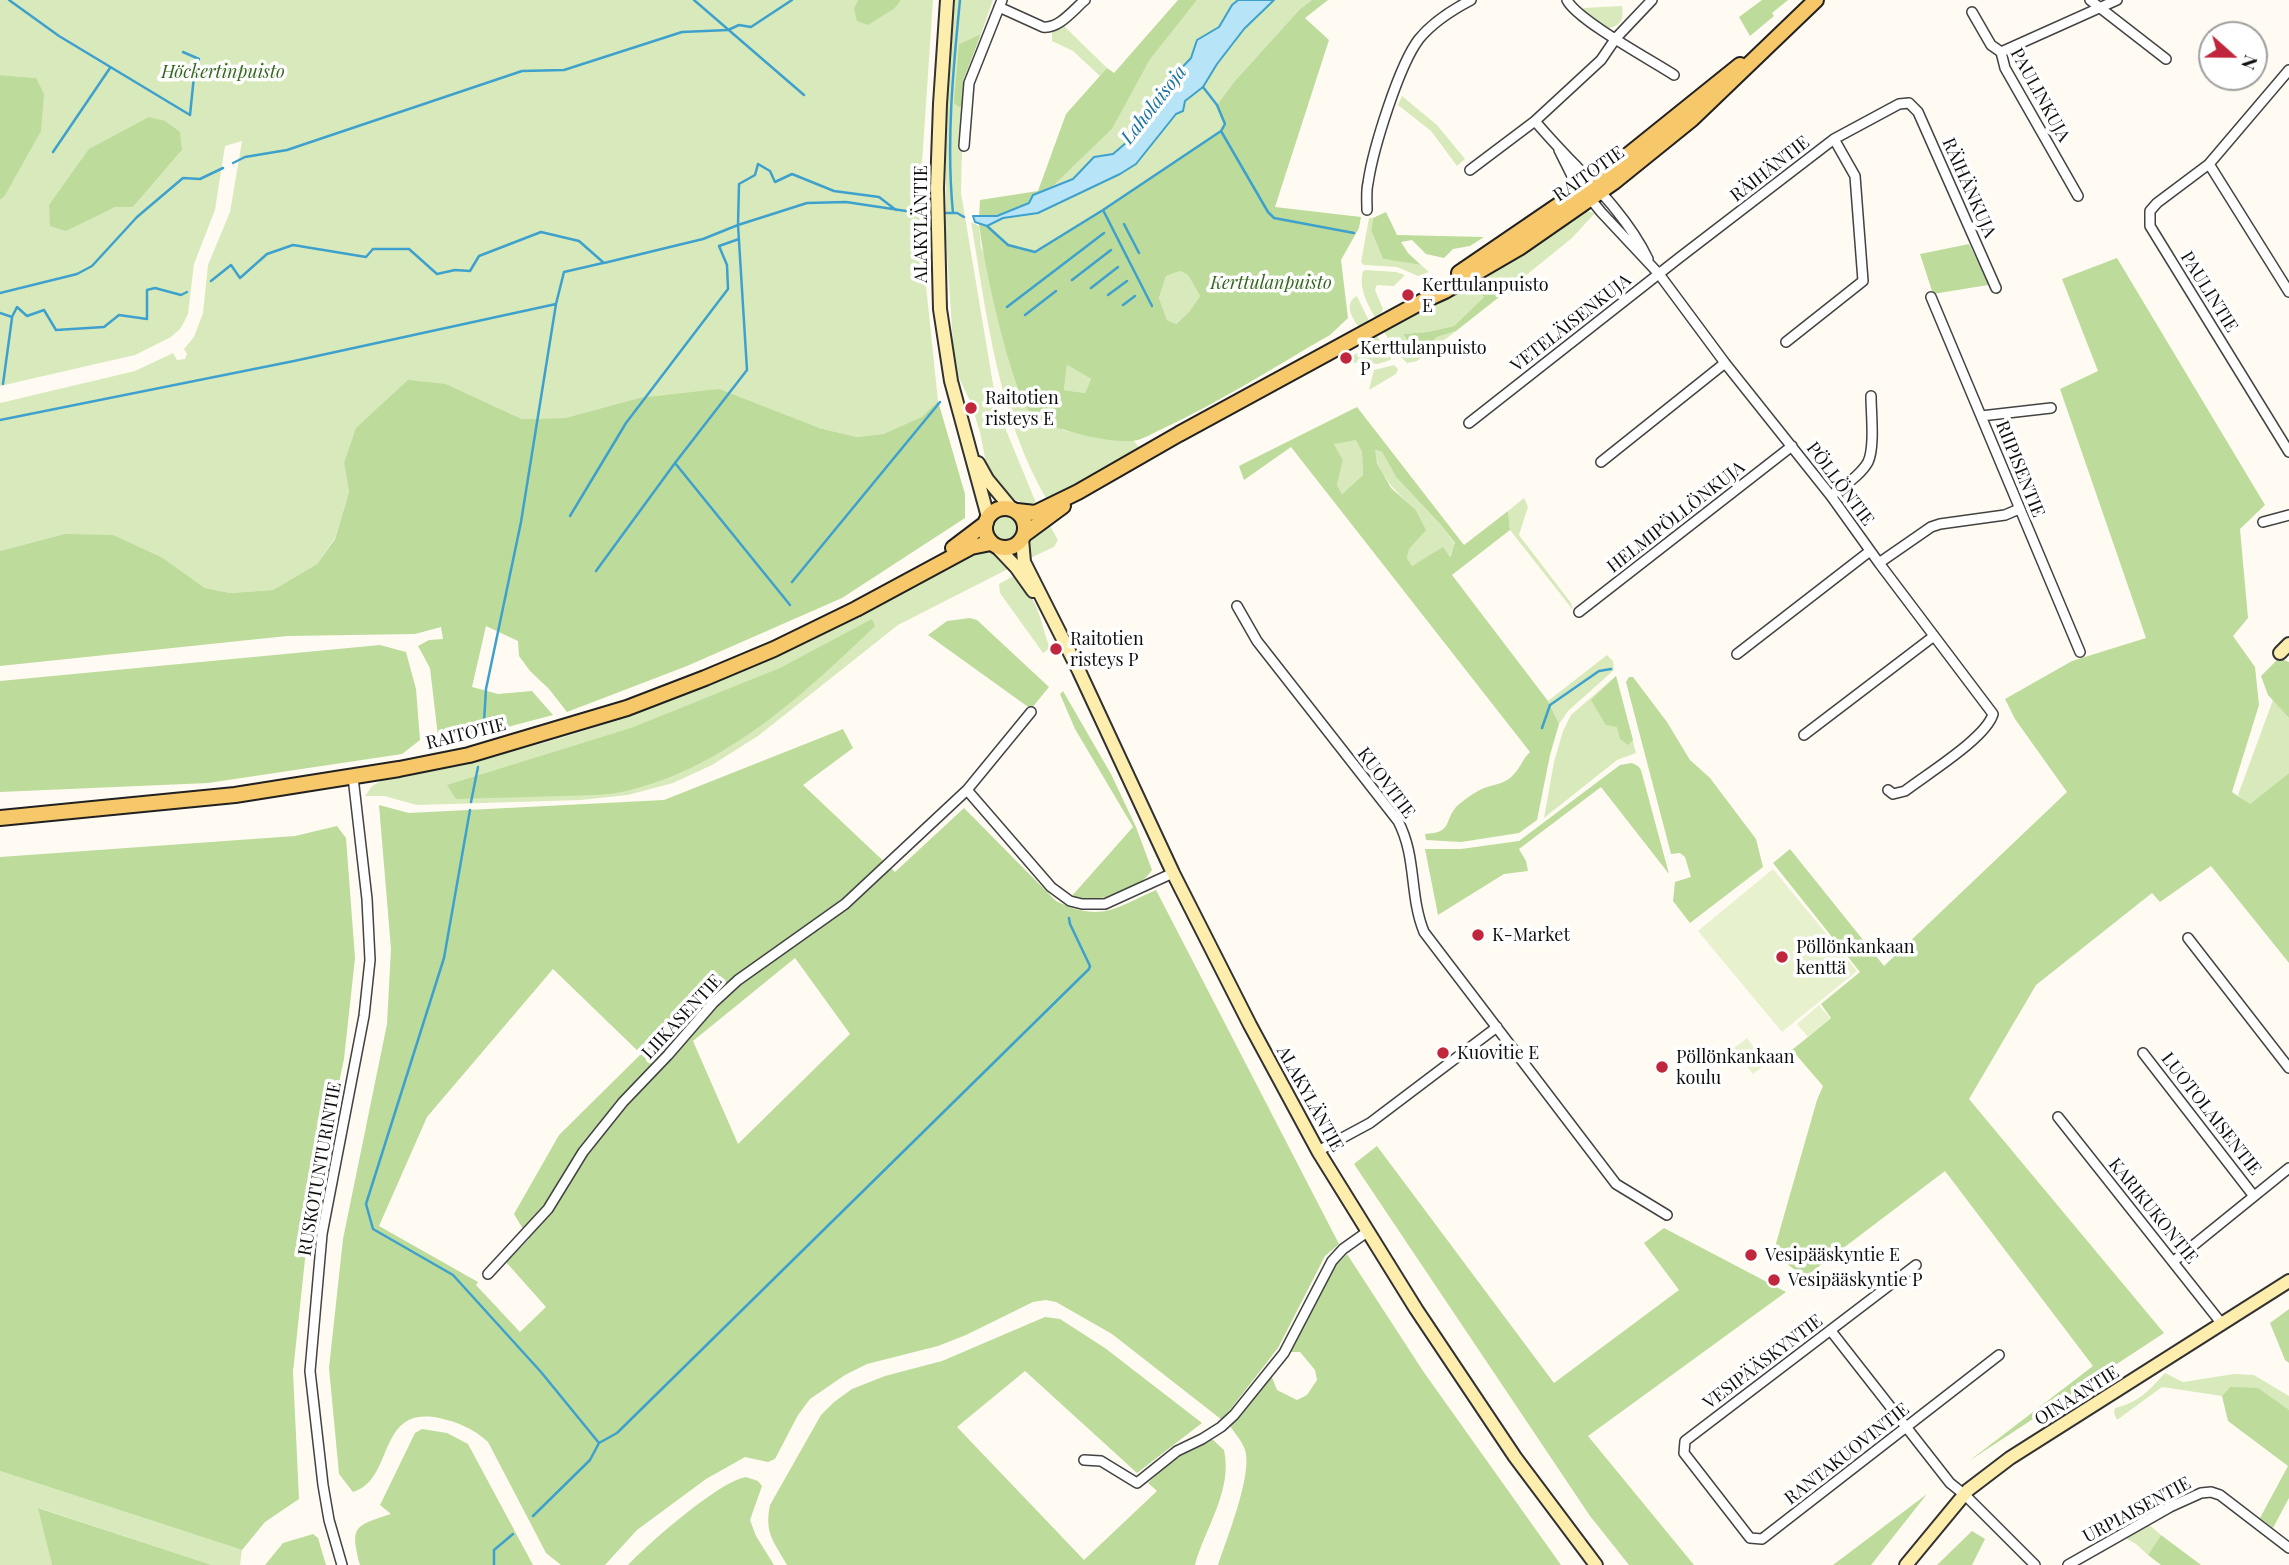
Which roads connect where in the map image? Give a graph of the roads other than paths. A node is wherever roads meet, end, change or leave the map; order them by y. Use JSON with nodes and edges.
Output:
{"nodes":[{"id":1,"x":947,"y":0,"type":"edge"},
{"id":2,"x":1085,"y":0,"type":"edge"},
{"id":3,"x":1471,"y":0,"type":"edge"},
{"id":4,"x":1567,"y":0,"type":"edge"},
{"id":5,"x":1652,"y":0,"type":"edge"},
{"id":6,"x":1816,"y":0,"type":"edge"},
{"id":7,"x":2090,"y":0,"type":"edge"},
{"id":8,"x":2117,"y":0,"type":"edge"},
{"id":9,"x":1000,"y":4,"type":"edge"},
{"id":10,"x":2102,"y":8,"type":"junction"},
{"id":11,"x":1972,"y":12,"type":"dead end"},
{"id":12,"x":1616,"y":38,"type":"junction"},
{"id":13,"x":2001,"y":52,"type":"junction"},
{"id":14,"x":2166,"y":60,"type":"dead end"},
{"id":15,"x":2289,"y":70,"type":"edge"},
{"id":16,"x":1674,"y":75,"type":"dead end"},
{"id":17,"x":1909,"y":103,"type":"joint"},
{"id":18,"x":1535,"y":121,"type":"junction"},
{"id":19,"x":1834,"y":139,"type":"junction"},
{"id":20,"x":964,"y":146,"type":"dead end"},
{"id":21,"x":2209,"y":164,"type":"junction"},
{"id":22,"x":1470,"y":170,"type":"dead end"},
{"id":23,"x":1591,"y":190,"type":"junction"},
{"id":24,"x":2078,"y":196,"type":"dead end"},
{"id":25,"x":1367,"y":210,"type":"dead end"},
{"id":26,"x":1656,"y":272,"type":"junction"},
{"id":27,"x":1996,"y":288,"type":"dead end"},
{"id":28,"x":2289,"y":292,"type":"edge"},
{"id":29,"x":1931,"y":297,"type":"dead end"},
{"id":30,"x":1786,"y":342,"type":"dead end"},
{"id":31,"x":1725,"y":363,"type":"junction"},
{"id":32,"x":1871,"y":396,"type":"dead end"},
{"id":33,"x":2051,"y":408,"type":"dead end"},
{"id":34,"x":1981,"y":416,"type":"junction"},
{"id":35,"x":1469,"y":423,"type":"dead end"},
{"id":36,"x":968,"y":445,"type":"junction"},
{"id":37,"x":1792,"y":446,"type":"junction"},
{"id":38,"x":2289,"y":452,"type":"edge"},
{"id":39,"x":1601,"y":462,"type":"dead end"},
{"id":40,"x":1078,"y":492,"type":"junction"},
{"id":41,"x":1831,"y":496,"type":"junction"},
{"id":42,"x":2019,"y":509,"type":"junction"},
{"id":43,"x":1014,"y":510,"type":"junction"},
{"id":44,"x":2289,"y":514,"type":"edge"},
{"id":45,"x":987,"y":520,"type":"junction"},
{"id":46,"x":2263,"y":522,"type":"dead end"},
{"id":47,"x":1024,"y":537,"type":"junction"},
{"id":48,"x":994,"y":545,"type":"junction"},
{"id":49,"x":1870,"y":551,"type":"junction"},
{"id":50,"x":1879,"y":563,"type":"junction"},
{"id":51,"x":911,"y":579,"type":"junction"},
{"id":52,"x":1237,"y":606,"type":"dead end"},
{"id":53,"x":1580,"y":612,"type":"dead end"},
{"id":54,"x":1051,"y":617,"type":"junction"},
{"id":55,"x":1934,"y":636,"type":"junction"},
{"id":56,"x":2080,"y":652,"type":"dead end"},
{"id":57,"x":1737,"y":654,"type":"dead end"},
{"id":58,"x":1031,"y":712,"type":"dead end"},
{"id":59,"x":1804,"y":735,"type":"dead end"},
{"id":60,"x":353,"y":777,"type":"junction"},
{"id":61,"x":968,"y":790,"type":"junction"},
{"id":62,"x":1888,"y":790,"type":"dead end"},
{"id":63,"x":0,"y":818,"type":"edge"},
{"id":64,"x":1173,"y":873,"type":"junction"},
{"id":65,"x":2188,"y":938,"type":"dead end"},
{"id":66,"x":1497,"y":1027,"type":"junction"},
{"id":67,"x":2143,"y":1053,"type":"dead end"},
{"id":68,"x":2289,"y":1068,"type":"edge"},
{"id":69,"x":2058,"y":1117,"type":"dead end"},
{"id":70,"x":1318,"y":1151,"type":"junction"},
{"id":71,"x":2289,"y":1168,"type":"edge"},
{"id":72,"x":2253,"y":1195,"type":"junction"},
{"id":73,"x":1667,"y":1216,"type":"dead end"},
{"id":74,"x":1367,"y":1231,"type":"junction"},
{"id":75,"x":2174,"y":1261,"type":"junction"},
{"id":76,"x":1916,"y":1265,"type":"dead end"},
{"id":77,"x":488,"y":1274,"type":"dead end"},
{"id":78,"x":2289,"y":1282,"type":"edge"},
{"id":79,"x":2222,"y":1324,"type":"junction"},
{"id":80,"x":1831,"y":1331,"type":"junction"},
{"id":81,"x":1999,"y":1355,"type":"dead end"},
{"id":82,"x":1907,"y":1428,"type":"junction"},
{"id":83,"x":1084,"y":1460,"type":"dead end"},
{"id":84,"x":1965,"y":1495,"type":"junction"},
{"id":85,"x":1720,"y":1501,"type":"joint"},
{"id":86,"x":2289,"y":1548,"type":"edge"},
{"id":87,"x":342,"y":1565,"type":"edge"},
{"id":88,"x":1596,"y":1565,"type":"edge"},
{"id":89,"x":1906,"y":1565,"type":"edge"},
{"id":90,"x":2035,"y":1565,"type":"edge"},
{"id":91,"x":2068,"y":1565,"type":"edge"}],
"edges":[{"from":1,"to":36,"type":"main road","name":"ALAKYLÄNTIE"},
{"from":2,"to":9,"type":"street"},
{"from":3,"to":25,"type":"street"},
{"from":4,"to":12,"type":"street"},
{"from":5,"to":12,"type":"street"},
{"from":6,"to":23,"type":"main road","name":"RAITOTIE"},
{"from":7,"to":10,"type":"street"},
{"from":8,"to":10,"type":"street"},
{"from":9,"to":20,"type":"street"},
{"from":10,"to":13,"type":"street"},
{"from":10,"to":14,"type":"street"},
{"from":11,"to":13,"type":"street","name":"PAULINKUJA"},
{"from":12,"to":16,"type":"street"},
{"from":12,"to":18,"type":"street"},
{"from":13,"to":24,"type":"street","name":"PAULINKUJA"},
{"from":15,"to":21,"type":"street","name":"PAULINTIE"},
{"from":17,"to":19,"type":"street","name":"RÄIHÄNTIE"},
{"from":17,"to":27,"type":"street","name":"RÄIHÄNKUJA"},
{"from":18,"to":22,"type":"street"},
{"from":18,"to":23,"type":"street","name":"PÖLLÖNTIE"},
{"from":19,"to":26,"type":"street","name":"RÄIHÄNTIE"},
{"from":19,"to":30,"type":"street"},
{"from":21,"to":28,"type":"street"},
{"from":21,"to":38,"type":"street","name":"PAULINTIE"},
{"from":23,"to":26,"type":"street","name":"PÖLLÖNTIE"},
{"from":23,"to":40,"type":"main road","name":"RAITOTIE"},
{"from":26,"to":31,"type":"street","name":"PÖLLÖNTIE"},
{"from":26,"to":35,"type":"street","name":"VETELÄISENKUJA"},
{"from":29,"to":34,"type":"street","name":"RIIPISENTIE"},
{"from":31,"to":37,"type":"street","name":"PÖLLÖNTIE"},
{"from":31,"to":39,"type":"street"},
{"from":32,"to":41,"type":"street"},
{"from":33,"to":34,"type":"street"},
{"from":34,"to":42,"type":"street","name":"RIIPISENTIE"},
{"from":36,"to":43,"type":"main road","name":"ALAKYLÄNTIE"},
{"from":36,"to":45,"type":"main road","name":"ALAKYLÄNTIE"},
{"from":37,"to":41,"type":"street","name":"PÖLLÖNTIE"},
{"from":37,"to":53,"type":"street","name":"HELMIPÖLLÖNKUJA"},
{"from":40,"to":43,"type":"main road","name":"RAITOTIE"},
{"from":40,"to":47,"type":"main road","name":"RAITOTIE"},
{"from":41,"to":49,"type":"street","name":"PÖLLÖNTIE"},
{"from":42,"to":50,"type":"street"},
{"from":42,"to":56,"type":"street","name":"RIIPISENTIE"},
{"from":43,"to":45,"type":"main road"},
{"from":43,"to":47,"type":"main road"},
{"from":44,"to":46,"type":"street"},
{"from":45,"to":48,"type":"main road"},
{"from":45,"to":51,"type":"main road","name":"RAITOTIE"},
{"from":47,"to":48,"type":"main road"},
{"from":47,"to":54,"type":"main road","name":"ALAKYLÄNTIE"},
{"from":48,"to":51,"type":"main road","name":"RAITOTIE"},
{"from":48,"to":54,"type":"main road","name":"ALAKYLÄNTIE"},
{"from":49,"to":50,"type":"street","name":"PÖLLÖNTIE"},
{"from":49,"to":57,"type":"street"},
{"from":50,"to":55,"type":"street","name":"PÖLLÖNTIE"},
{"from":51,"to":60,"type":"main road","name":"RAITOTIE"},
{"from":52,"to":66,"type":"street","name":"KUOVITIE"},
{"from":54,"to":64,"type":"main road","name":"ALAKYLÄNTIE"},
{"from":55,"to":59,"type":"street"},
{"from":55,"to":62,"type":"street","name":"PÖLLÖNTIE"},
{"from":58,"to":61,"type":"street","name":"LIIKASENTIE"},
{"from":60,"to":63,"type":"main road","name":"RAITOTIE"},
{"from":60,"to":87,"type":"street","name":"RUSKOTUNTURINTIE"},
{"from":61,"to":64,"type":"street"},
{"from":61,"to":77,"type":"street","name":"LIIKASENTIE"},
{"from":64,"to":70,"type":"main road","name":"ALAKYLÄNTIE"},
{"from":65,"to":68,"type":"street"},
{"from":66,"to":70,"type":"street"},
{"from":66,"to":73,"type":"street","name":"KUOVITIE"},
{"from":67,"to":72,"type":"street","name":"LUOTOLAISENTIE"},
{"from":69,"to":75,"type":"street","name":"KARIKUKONTIE"},
{"from":70,"to":74,"type":"main road","name":"ALAKYLÄNTIE"},
{"from":71,"to":72,"type":"street"},
{"from":72,"to":75,"type":"street"},
{"from":74,"to":83,"type":"street"},
{"from":74,"to":88,"type":"main road","name":"ALAKYLÄNTIE"},
{"from":75,"to":79,"type":"street","name":"KARIKUKONTIE"},
{"from":76,"to":80,"type":"street","name":"VESIPÄÄSKYNTIE"},
{"from":78,"to":79,"type":"main road","name":"OINAANTIE"},
{"from":79,"to":84,"type":"main road","name":"OINAANTIE"},
{"from":80,"to":82,"type":"street"},
{"from":80,"to":85,"type":"street","name":"VESIPÄÄSKYNTIE"},
{"from":81,"to":82,"type":"street","name":"RANTAKUOVINTIE"},
{"from":82,"to":84,"type":"street"},
{"from":82,"to":85,"type":"street","name":"RANTAKUOVINTIE"},
{"from":84,"to":89,"type":"main road","name":"OINAANTIE"},
{"from":84,"to":90,"type":"street"},
{"from":86,"to":91,"type":"street","name":"URPIAISENTIE"}]}
